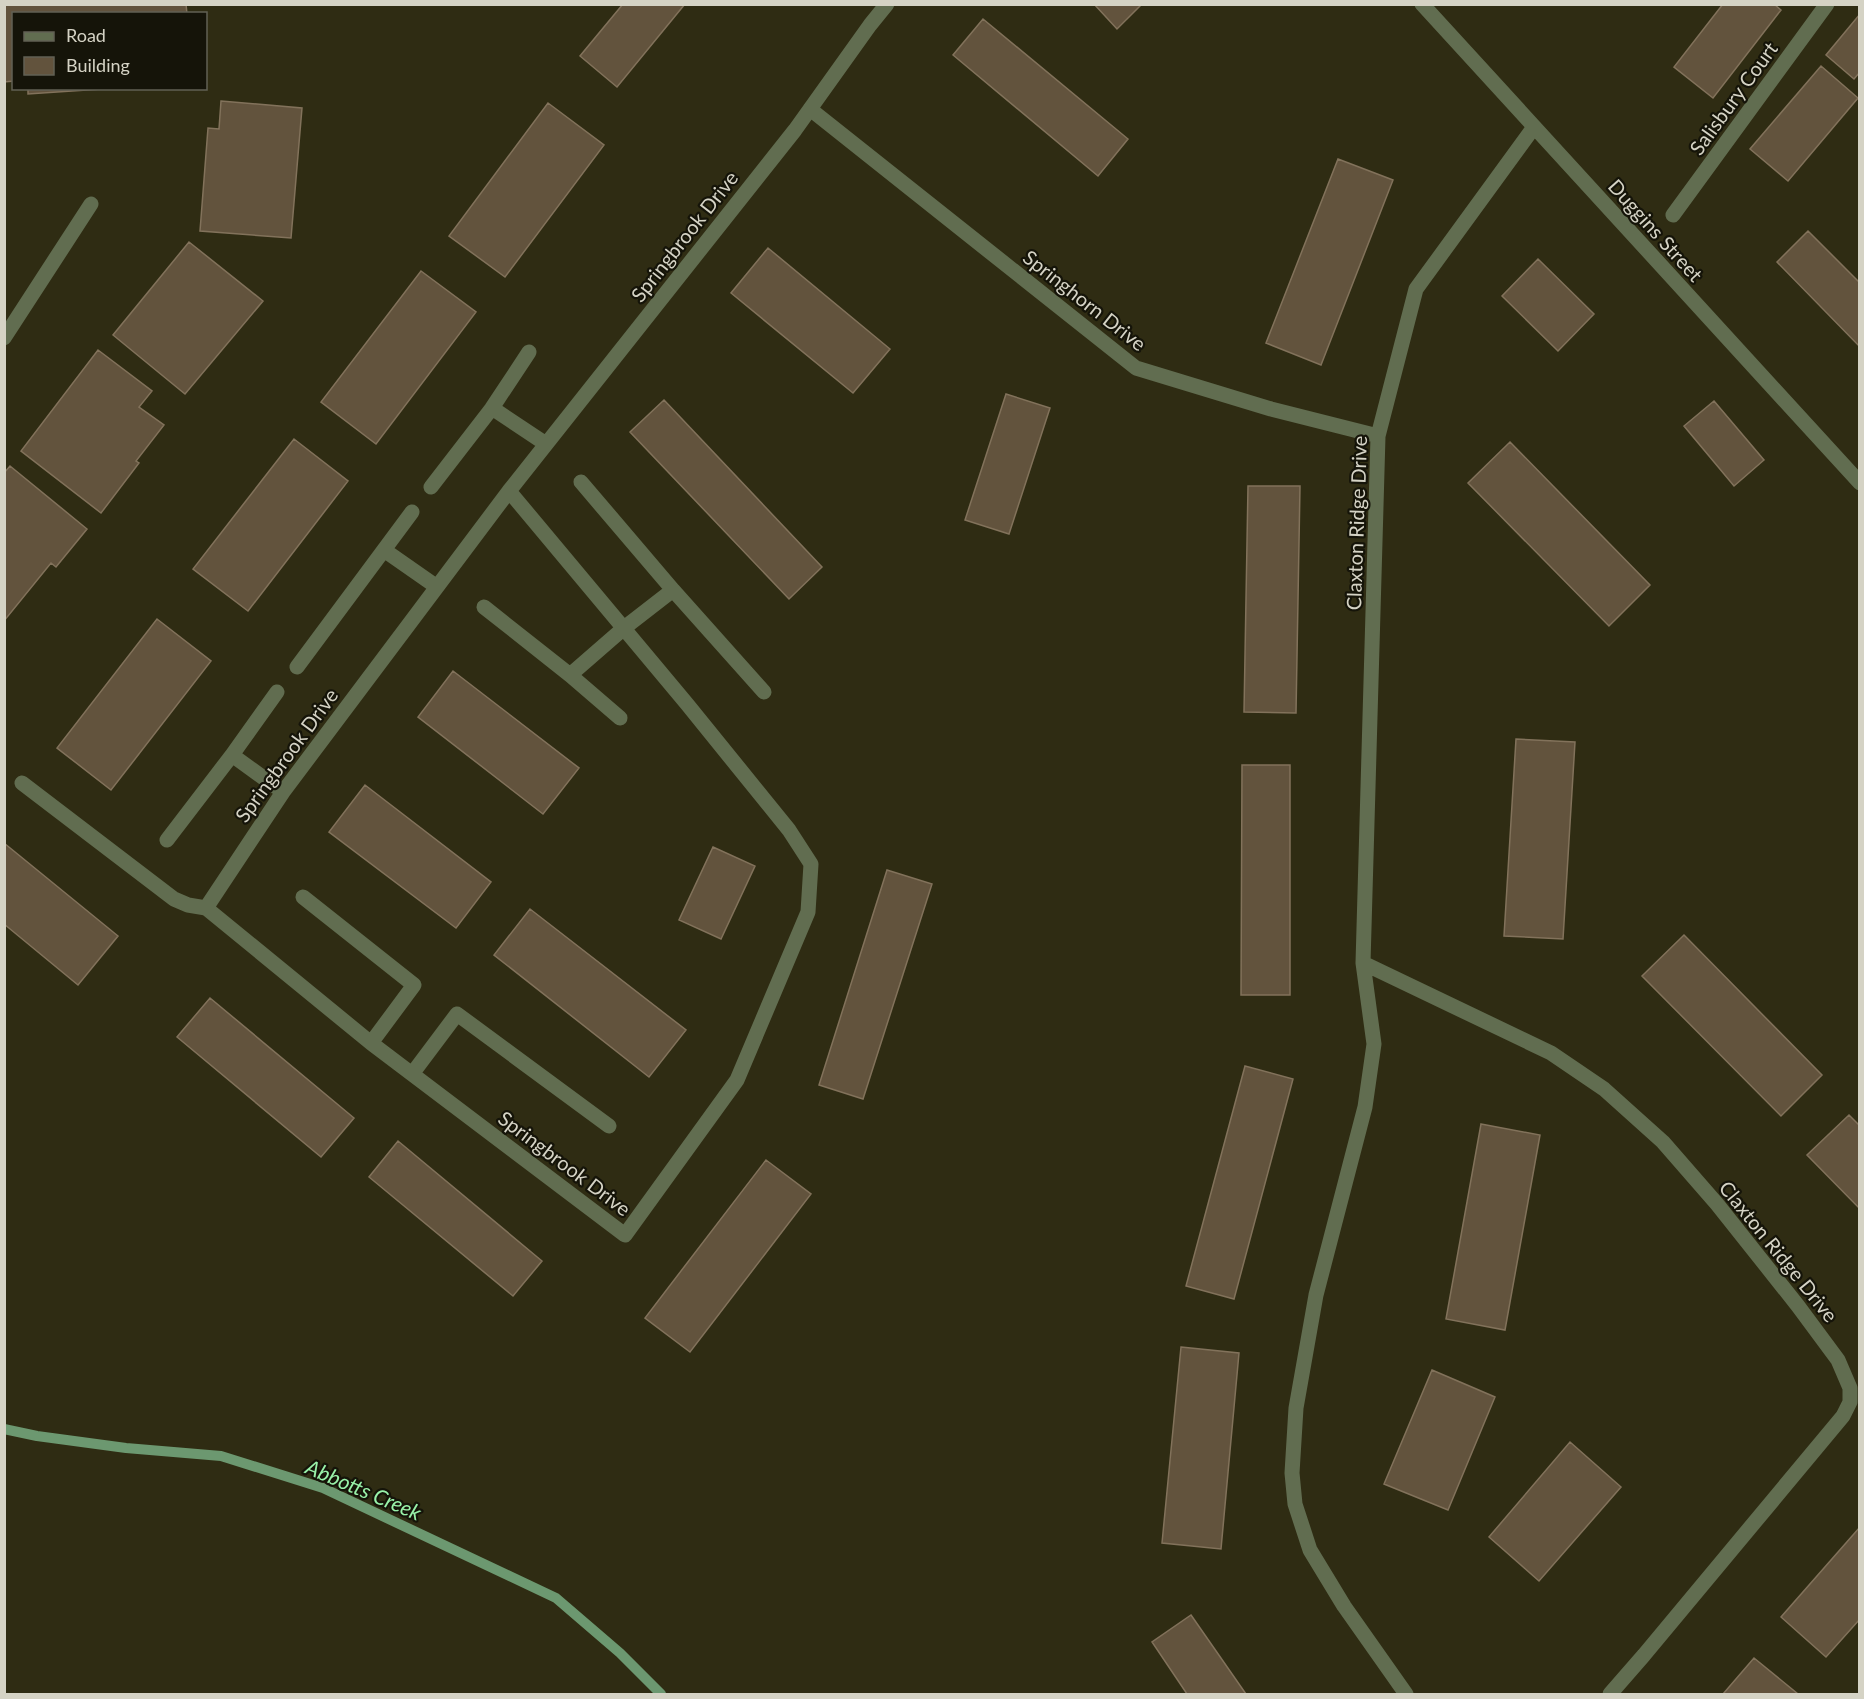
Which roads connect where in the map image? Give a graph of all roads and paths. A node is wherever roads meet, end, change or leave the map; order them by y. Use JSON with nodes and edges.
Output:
{"nodes":[{"id":1,"x":887,"y":4,"type":"edge"},
{"id":2,"x":1422,"y":4,"type":"edge"},
{"id":3,"x":1827,"y":4,"type":"edge"},
{"id":4,"x":810,"y":109,"type":"junction"},
{"id":5,"x":1534,"y":127,"type":"junction"},
{"id":6,"x":91,"y":204,"type":"dead end"},
{"id":7,"x":1673,"y":215,"type":"dead end"},
{"id":8,"x":4,"y":338,"type":"edge"},
{"id":9,"x":530,"y":352,"type":"dead end"},
{"id":10,"x":492,"y":408,"type":"junction"},
{"id":11,"x":1378,"y":436,"type":"junction"},
{"id":12,"x":546,"y":444,"type":"junction"},
{"id":13,"x":581,"y":482,"type":"dead end"},
{"id":14,"x":1860,"y":483,"type":"edge"},
{"id":15,"x":431,"y":487,"type":"dead end"},
{"id":16,"x":509,"y":491,"type":"junction"},
{"id":17,"x":412,"y":512,"type":"dead end"},
{"id":18,"x":384,"y":550,"type":"junction"},
{"id":19,"x":437,"y":587,"type":"junction"},
{"id":20,"x":673,"y":590,"type":"junction"},
{"id":21,"x":484,"y":607,"type":"dead end"},
{"id":22,"x":624,"y":628,"type":"junction"},
{"id":23,"x":297,"y":667,"type":"dead end"},
{"id":24,"x":570,"y":675,"type":"junction"},
{"id":25,"x":277,"y":692,"type":"dead end"},
{"id":26,"x":764,"y":692,"type":"dead end"},
{"id":27,"x":620,"y":718,"type":"dead end"},
{"id":28,"x":232,"y":755,"type":"junction"},
{"id":29,"x":22,"y":783,"type":"dead end"},
{"id":30,"x":283,"y":792,"type":"junction"},
{"id":31,"x":167,"y":840,"type":"dead end"},
{"id":32,"x":303,"y":897,"type":"dead end"},
{"id":33,"x":206,"y":908,"type":"junction"},
{"id":34,"x":1363,"y":963,"type":"junction"},
{"id":35,"x":371,"y":1043,"type":"junction"},
{"id":36,"x":412,"y":1074,"type":"junction"},
{"id":37,"x":609,"y":1126,"type":"dead end"},
{"id":38,"x":1407,"y":1695,"type":"edge"},
{"id":39,"x":1610,"y":1695,"type":"edge"}],
"edges":[{"from":1,"to":4,"type":"street","name":"Springbrook Drive"},
{"from":2,"to":5,"type":"street","name":"Duggins Street"},
{"from":3,"to":7,"type":"street","name":"Salisbury Court"},
{"from":4,"to":11,"type":"street","name":"Springhorn Drive"},
{"from":4,"to":12,"type":"street","name":"Springbrook Drive"},
{"from":5,"to":11,"type":"street","name":"Claxton Ridge Drive"},
{"from":5,"to":14,"type":"street","name":"Duggins Street"},
{"from":6,"to":8,"type":"street"},
{"from":9,"to":10,"type":"street"},
{"from":10,"to":12,"type":"street"},
{"from":10,"to":15,"type":"street"},
{"from":11,"to":34,"type":"street","name":"Claxton Ridge Drive"},
{"from":12,"to":16,"type":"street","name":"Springbrook Drive"},
{"from":13,"to":20,"type":"street"},
{"from":16,"to":19,"type":"street","name":"Springbrook Drive"},
{"from":16,"to":22,"type":"street","name":"Springbrook Drive"},
{"from":17,"to":18,"type":"street"},
{"from":18,"to":19,"type":"street"},
{"from":18,"to":23,"type":"street"},
{"from":19,"to":30,"type":"street","name":"Springbrook Drive"},
{"from":20,"to":22,"type":"street"},
{"from":20,"to":26,"type":"street"},
{"from":21,"to":24,"type":"street"},
{"from":22,"to":24,"type":"street"},
{"from":22,"to":36,"type":"street","name":"Springbrook Drive"},
{"from":24,"to":27,"type":"street"},
{"from":25,"to":28,"type":"street"},
{"from":28,"to":30,"type":"street"},
{"from":28,"to":31,"type":"street"},
{"from":29,"to":33,"type":"street"},
{"from":30,"to":33,"type":"street","name":"Springbrook Drive"},
{"from":32,"to":35,"type":"street"},
{"from":33,"to":35,"type":"street","name":"Springbrook Drive"},
{"from":34,"to":38,"type":"street","name":"Claxton Ridge Drive"},
{"from":34,"to":39,"type":"street","name":"Claxton Ridge Drive"},
{"from":35,"to":36,"type":"street","name":"Springbrook Drive"},
{"from":36,"to":37,"type":"street"}]}
